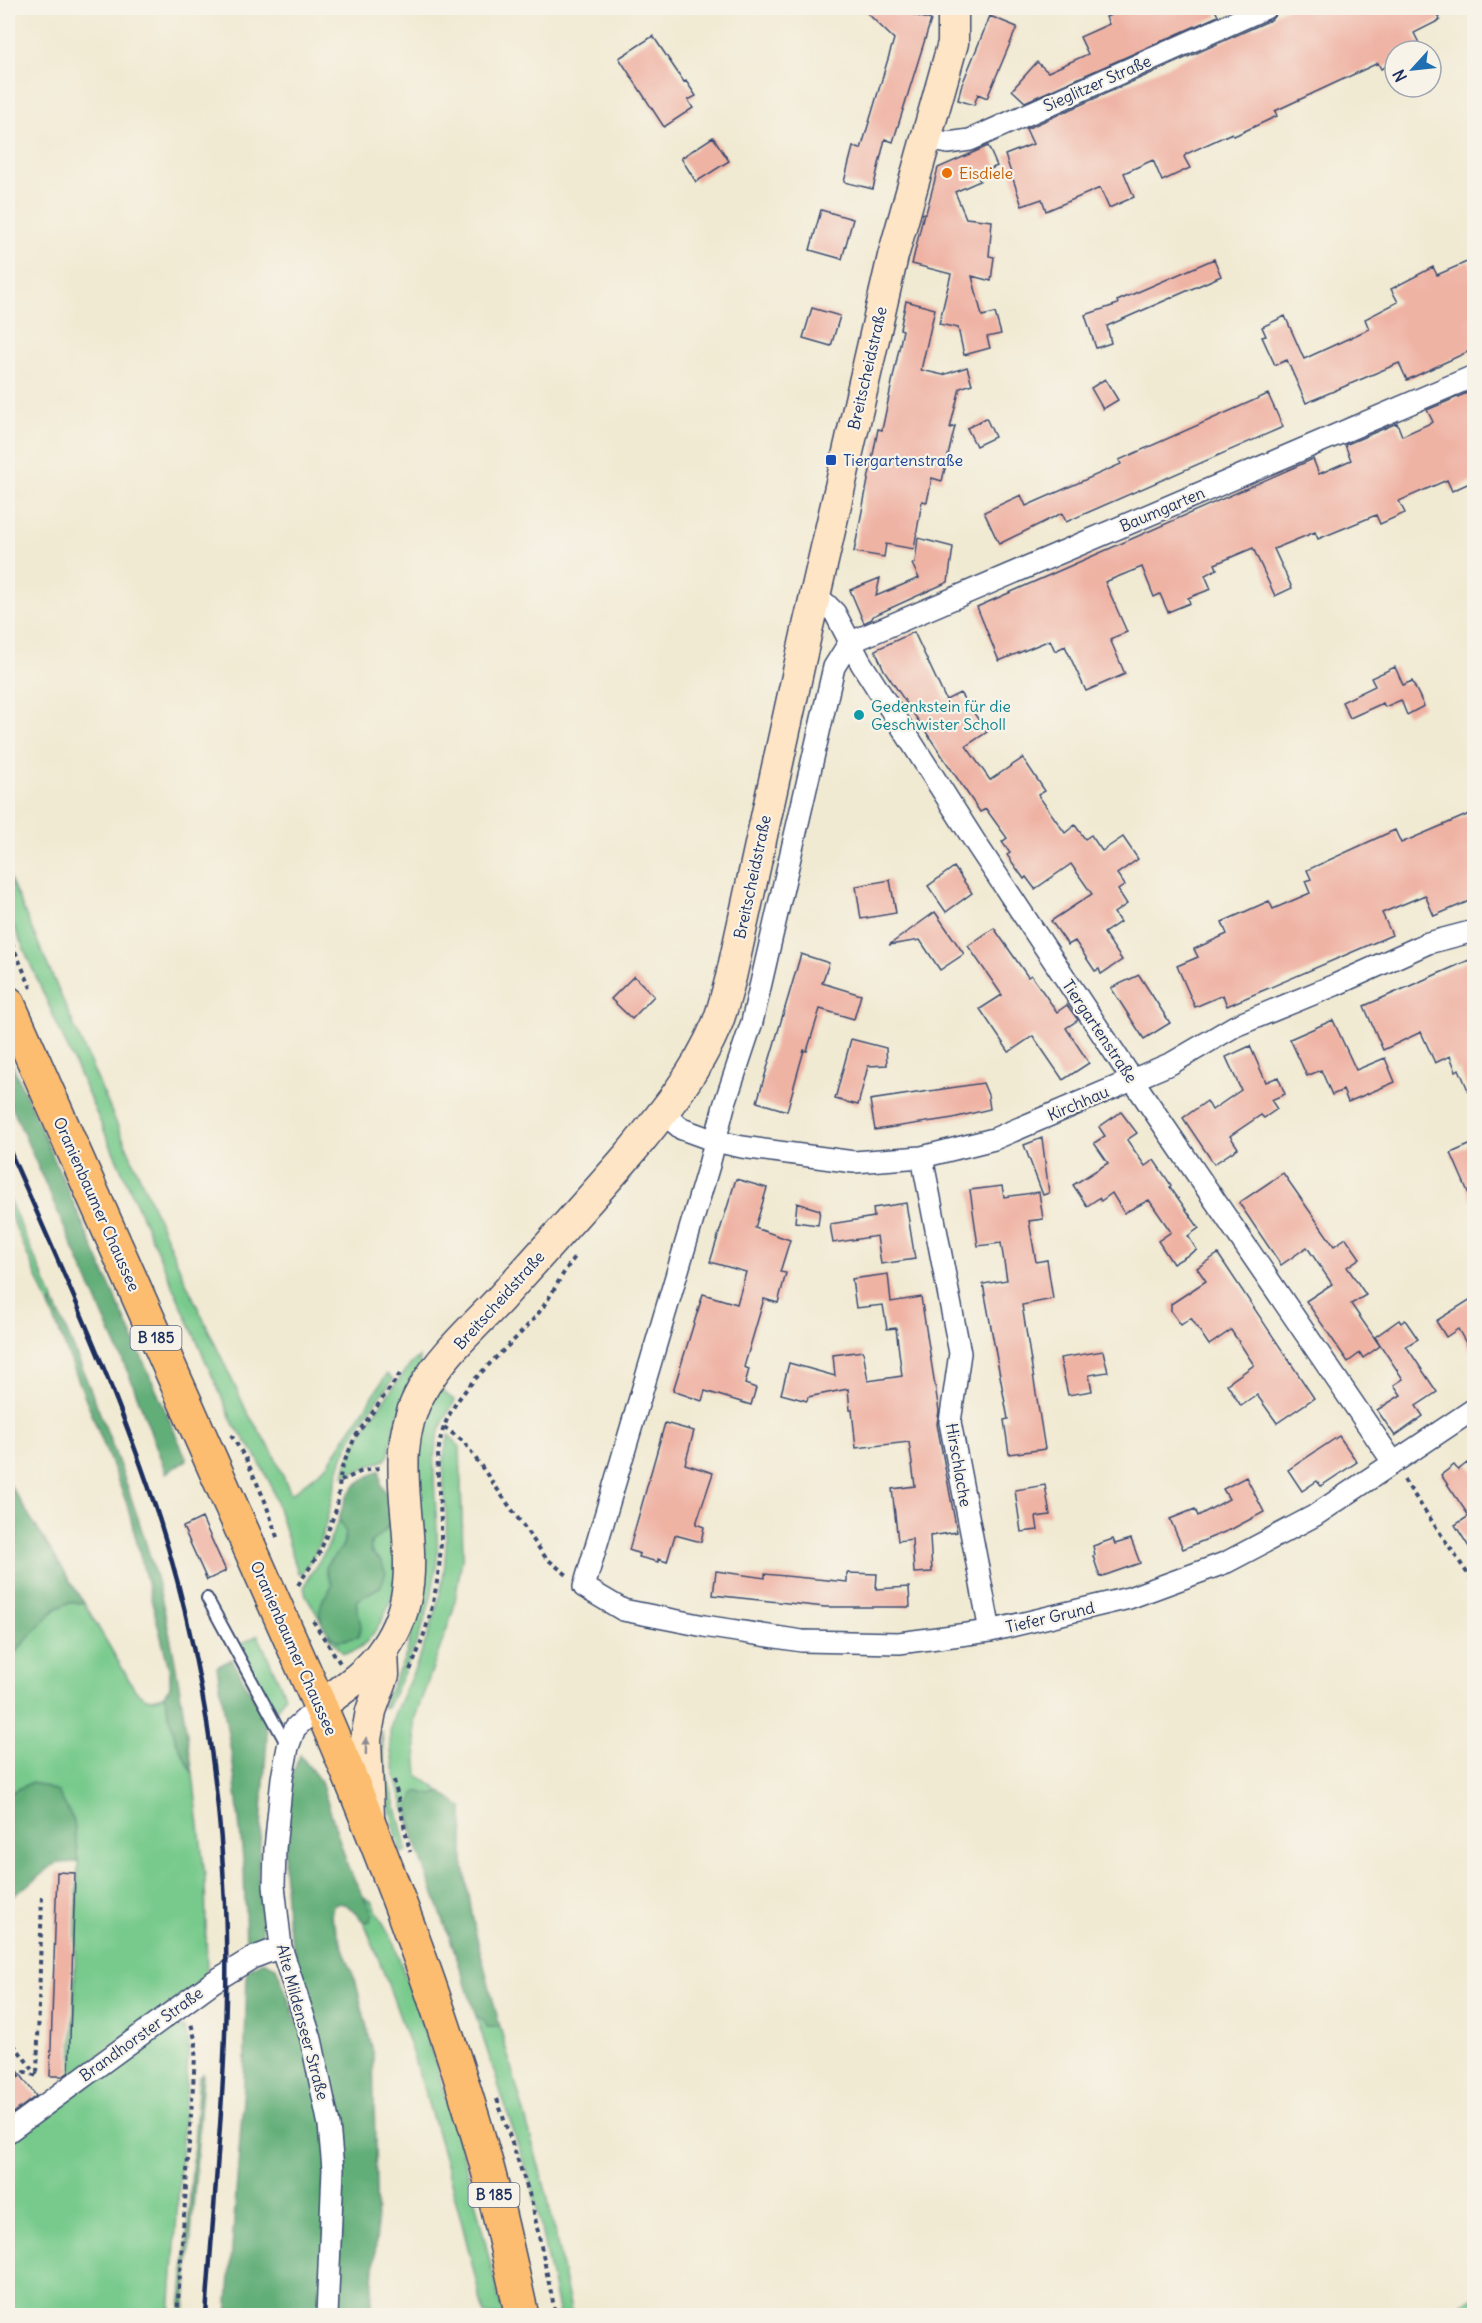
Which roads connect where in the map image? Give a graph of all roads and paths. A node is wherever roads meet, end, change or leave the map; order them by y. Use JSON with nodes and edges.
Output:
{"nodes":[{"id":1,"x":953,"y":8,"type":"edge"},
{"id":2,"x":1266,"y":8,"type":"edge"},
{"id":3,"x":924,"y":138,"type":"junction"},
{"id":4,"x":1474,"y":376,"type":"edge"},
{"id":5,"x":814,"y":599,"type":"junction"},
{"id":6,"x":849,"y":643,"type":"junction"},
{"id":7,"x":1474,"y":931,"type":"edge"},
{"id":8,"x":8,"y":1003,"type":"edge"},
{"id":9,"x":1132,"y":1080,"type":"junction"},
{"id":10,"x":663,"y":1113,"type":"junction"},
{"id":11,"x":715,"y":1141,"type":"junction"},
{"id":12,"x":922,"y":1158,"type":"junction"},
{"id":13,"x":578,"y":1253,"type":"dead end"},
{"id":14,"x":406,"y":1365,"type":"dead end"},
{"id":15,"x":1474,"y":1409,"type":"edge"},
{"id":16,"x":444,"y":1427,"type":"junction"},
{"id":17,"x":1393,"y":1462,"type":"junction"},
{"id":18,"x":402,"y":1470,"type":"junction"},
{"id":19,"x":340,"y":1481,"type":"junction"},
{"id":20,"x":1474,"y":1583,"type":"edge"},
{"id":21,"x":298,"y":1585,"type":"dead end"},
{"id":22,"x":584,"y":1587,"type":"junction"},
{"id":23,"x":207,"y":1598,"type":"dead end"},
{"id":24,"x":990,"y":1631,"type":"junction"},
{"id":25,"x":383,"y":1651,"type":"junction"},
{"id":26,"x":407,"y":1675,"type":"dead end"},
{"id":27,"x":320,"y":1706,"type":"junction"},
{"id":28,"x":288,"y":1747,"type":"junction"},
{"id":29,"x":369,"y":1823,"type":"junction"},
{"id":30,"x":42,"y":1894,"type":"dead end"},
{"id":31,"x":281,"y":1947,"type":"junction"},
{"id":32,"x":181,"y":2004,"type":"junction"},
{"id":33,"x":8,"y":2037,"type":"edge"},
{"id":34,"x":37,"y":2076,"type":"junction"},
{"id":35,"x":8,"y":2082,"type":"edge"},
{"id":36,"x":8,"y":2132,"type":"edge"},
{"id":37,"x":177,"y":2316,"type":"edge"},
{"id":38,"x":327,"y":2316,"type":"edge"},
{"id":39,"x":522,"y":2316,"type":"edge"}],
"edges":[{"from":1,"to":3,"type":"street","name":"Breitscheidstraße"},
{"from":2,"to":3,"type":"street","name":"Sieglitzer Straße"},
{"from":3,"to":5,"type":"street","name":"Breitscheidstraße"},
{"from":4,"to":6,"type":"street","name":"Baumgarten"},
{"from":5,"to":6,"type":"street","name":"Tiergartenstraße"},
{"from":5,"to":10,"type":"street","name":"Breitscheidstraße"},
{"from":6,"to":9,"type":"street","name":"Tiergartenstraße"},
{"from":6,"to":11,"type":"street","name":"Breitscheidstraße"},
{"from":7,"to":9,"type":"street","name":"Kirchhau"},
{"from":8,"to":27,"type":"main road","name":"Oranienbaumer Chaussee","number":"B 185"},
{"from":9,"to":12,"type":"street","name":"Kirchhau"},
{"from":9,"to":17,"type":"street","name":"Tiergartenstraße"},
{"from":10,"to":11,"type":"street","name":"Kirchhau"},
{"from":10,"to":18,"type":"street","name":"Breitscheidstraße"},
{"from":11,"to":12,"type":"street","name":"Kirchhau"},
{"from":11,"to":22,"type":"street","name":"Breitscheidstraße"},
{"from":12,"to":24,"type":"street","name":"Hirschlache"},
{"from":13,"to":16,"type":"path"},
{"from":14,"to":19,"type":"path"},
{"from":15,"to":17,"type":"street","name":"Tiefer Grund"},
{"from":16,"to":22,"type":"path"},
{"from":16,"to":26,"type":"path"},
{"from":17,"to":20,"type":"path"},
{"from":17,"to":24,"type":"street","name":"Tiefer Grund"},
{"from":18,"to":19,"type":"path"},
{"from":18,"to":25,"type":"street","name":"Breitscheidstraße"},
{"from":19,"to":21,"type":"path"},
{"from":22,"to":24,"type":"street","name":"Tiefer Grund"},
{"from":23,"to":28,"type":"lane"},
{"from":25,"to":27,"type":"street","name":"Breitscheidstraße"},
{"from":29,"to":25,"type":"street","name":"Breitscheidstraße","one_way":true},
{"from":27,"to":28,"type":"street","name":"Alte Mildenseer Straße"},
{"from":27,"to":29,"type":"main road","name":"Oranienbaumer Chaussee","number":"B 185"},
{"from":28,"to":31,"type":"street","name":"Alte Mildenseer Straße"},
{"from":29,"to":39,"type":"main road","name":"Oranienbaumer Chaussee","number":"B 185"},
{"from":30,"to":34,"type":"path"},
{"from":31,"to":32,"type":"street","name":"Brandhorster Straße"},
{"from":31,"to":38,"type":"street","name":"Alte Mildenseer Straße"},
{"from":32,"to":36,"type":"street","name":"Brandhorster Straße"},
{"from":32,"to":37,"type":"path"},
{"from":33,"to":34,"type":"path"},
{"from":34,"to":35,"type":"path"}]}
